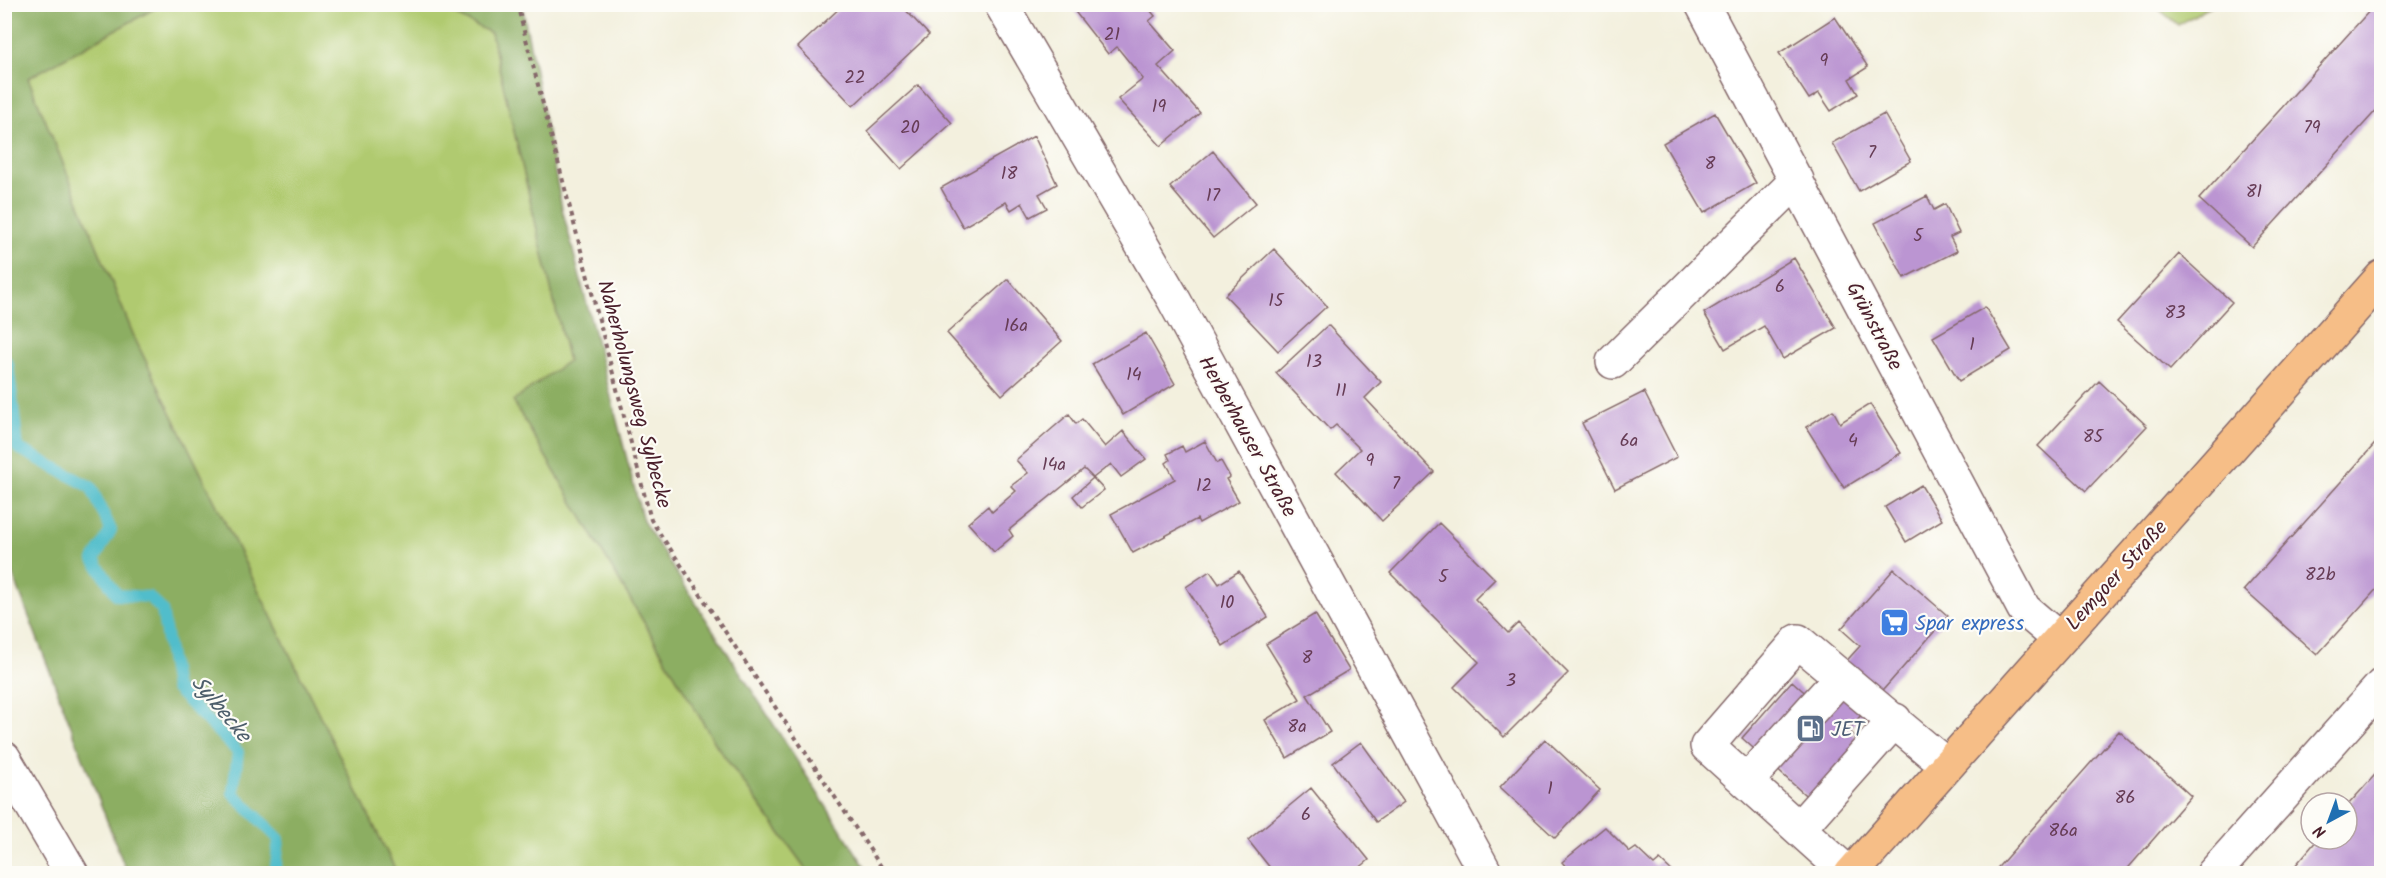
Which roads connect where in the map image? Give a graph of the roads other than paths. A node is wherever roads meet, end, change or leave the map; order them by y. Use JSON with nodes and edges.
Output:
{"nodes":[{"id":1,"x":1001,"y":4,"type":"edge"},
{"id":2,"x":1702,"y":4,"type":"edge"},
{"id":3,"x":1797,"y":180,"type":"junction"},
{"id":4,"x":2382,"y":277,"type":"edge"},
{"id":5,"x":1613,"y":362,"type":"dead end"},
{"id":6,"x":2058,"y":639,"type":"junction"},
{"id":7,"x":1841,"y":677,"type":"junction"},
{"id":8,"x":2382,"y":685,"type":"edge"},
{"id":9,"x":1894,"y":720,"type":"junction"},
{"id":10,"x":4,"y":758,"type":"edge"},
{"id":11,"x":1946,"y":765,"type":"junction"},
{"id":12,"x":1747,"y":781,"type":"junction"},
{"id":13,"x":1800,"y":827,"type":"junction"},
{"id":14,"x":72,"y":873,"type":"edge"},
{"id":15,"x":1486,"y":873,"type":"edge"},
{"id":16,"x":1850,"y":873,"type":"edge"},
{"id":17,"x":2213,"y":873,"type":"edge"}],
"edges":[{"from":1,"to":15,"type":"street","name":"Herberhauser Straße"},
{"from":2,"to":3,"type":"street","name":"Grünstraße"},
{"from":3,"to":5,"type":"street"},
{"from":3,"to":6,"type":"street","name":"Grünstraße"},
{"from":4,"to":6,"type":"main road","name":"Lemgoer Straße"},
{"from":6,"to":11,"type":"main road","name":"Lemgoer Straße"},
{"from":7,"to":9,"type":"street"},
{"from":7,"to":12,"type":"street"},
{"from":7,"to":12,"type":"street"},
{"from":8,"to":17,"type":"street"},
{"from":9,"to":11,"type":"street"},
{"from":9,"to":13,"type":"street"},
{"from":10,"to":14,"type":"street"},
{"from":11,"to":16,"type":"main road","name":"Lemgoer Straße"},
{"from":12,"to":13,"type":"street"},
{"from":13,"to":16,"type":"street"}]}
